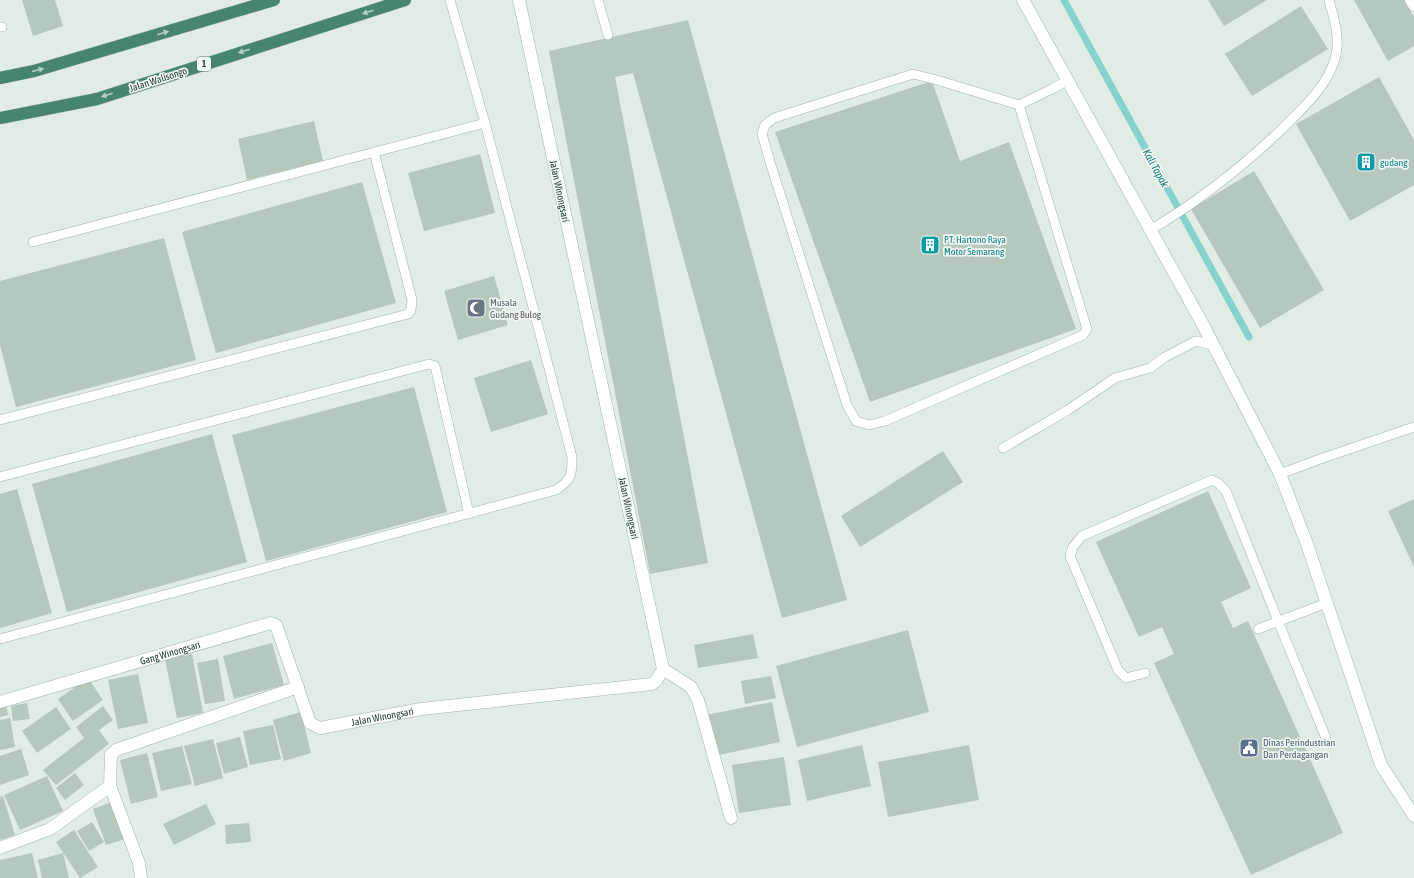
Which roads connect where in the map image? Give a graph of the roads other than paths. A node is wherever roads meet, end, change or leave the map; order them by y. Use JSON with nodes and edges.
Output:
{"nodes":[{"id":1,"x":274,"y":0,"type":"edge"},
{"id":2,"x":405,"y":0,"type":"edge"},
{"id":3,"x":450,"y":0,"type":"edge"},
{"id":4,"x":519,"y":0,"type":"edge"},
{"id":5,"x":598,"y":0,"type":"edge"},
{"id":6,"x":1023,"y":0,"type":"edge"},
{"id":7,"x":1329,"y":0,"type":"edge"},
{"id":8,"x":1411,"y":0,"type":"edge"},
{"id":9,"x":1414,"y":5,"type":"edge"},
{"id":10,"x":608,"y":35,"type":"dead end"},
{"id":11,"x":0,"y":78,"type":"edge"},
{"id":12,"x":1068,"y":80,"type":"junction"},
{"id":13,"x":1019,"y":105,"type":"junction"},
{"id":14,"x":0,"y":118,"type":"edge"},
{"id":15,"x":485,"y":123,"type":"junction"},
{"id":16,"x":374,"y":152,"type":"junction"},
{"id":17,"x":1150,"y":230,"type":"junction"},
{"id":18,"x":33,"y":242,"type":"dead end"},
{"id":19,"x":1213,"y":345,"type":"junction"},
{"id":20,"x":0,"y":420,"type":"edge"},
{"id":21,"x":1414,"y":427,"type":"edge"},
{"id":22,"x":1003,"y":448,"type":"dead end"},
{"id":23,"x":1280,"y":474,"type":"junction"},
{"id":24,"x":0,"y":477,"type":"edge"},
{"id":25,"x":468,"y":514,"type":"junction"},
{"id":26,"x":1326,"y":603,"type":"junction"},
{"id":27,"x":1278,"y":621,"type":"junction"},
{"id":28,"x":1258,"y":629,"type":"dead end"},
{"id":29,"x":0,"y":639,"type":"edge"},
{"id":30,"x":663,"y":669,"type":"junction"},
{"id":31,"x":1145,"y":673,"type":"dead end"},
{"id":32,"x":298,"y":687,"type":"junction"},
{"id":33,"x":0,"y":702,"type":"edge"},
{"id":34,"x":320,"y":728,"type":"joint"},
{"id":35,"x":1326,"y":738,"type":"dead end"},
{"id":36,"x":110,"y":786,"type":"junction"},
{"id":37,"x":1414,"y":816,"type":"edge"},
{"id":38,"x":732,"y":818,"type":"dead end"},
{"id":39,"x":0,"y":848,"type":"edge"},
{"id":40,"x":141,"y":878,"type":"edge"}],
"edges":[{"from":11,"to":1,"type":"highway","one_way":true},
{"from":2,"to":14,"type":"highway","name":"Jalan Walisongo","number":"1","one_way":true},
{"from":3,"to":15,"type":"lane"},
{"from":4,"to":30,"type":"street","name":"Jalan Winongsari"},
{"from":5,"to":10,"type":"lane"},
{"from":6,"to":12,"type":"street"},
{"from":7,"to":17,"type":"lane"},
{"from":8,"to":9,"type":"street"},
{"from":12,"to":13,"type":"lane"},
{"from":12,"to":17,"type":"street"},
{"from":13,"to":13,"type":"lane"},
{"from":15,"to":16,"type":"lane"},
{"from":15,"to":25,"type":"lane"},
{"from":16,"to":18,"type":"lane"},
{"from":16,"to":20,"type":"lane"},
{"from":17,"to":19,"type":"street"},
{"from":19,"to":22,"type":"lane"},
{"from":19,"to":23,"type":"street"},
{"from":21,"to":23,"type":"lane"},
{"from":23,"to":26,"type":"street"},
{"from":24,"to":25,"type":"lane"},
{"from":25,"to":29,"type":"lane"},
{"from":26,"to":27,"type":"lane"},
{"from":26,"to":37,"type":"street"},
{"from":27,"to":28,"type":"lane"},
{"from":27,"to":31,"type":"lane"},
{"from":27,"to":35,"type":"lane"},
{"from":30,"to":34,"type":"street","name":"Jalan Winongsari"},
{"from":30,"to":38,"type":"street"},
{"from":32,"to":33,"type":"street","name":"Gang Winongsari"},
{"from":32,"to":34,"type":"street","name":"Gang Winongsari"},
{"from":32,"to":36,"type":"street"},
{"from":36,"to":39,"type":"street"},
{"from":36,"to":40,"type":"street"}]}
